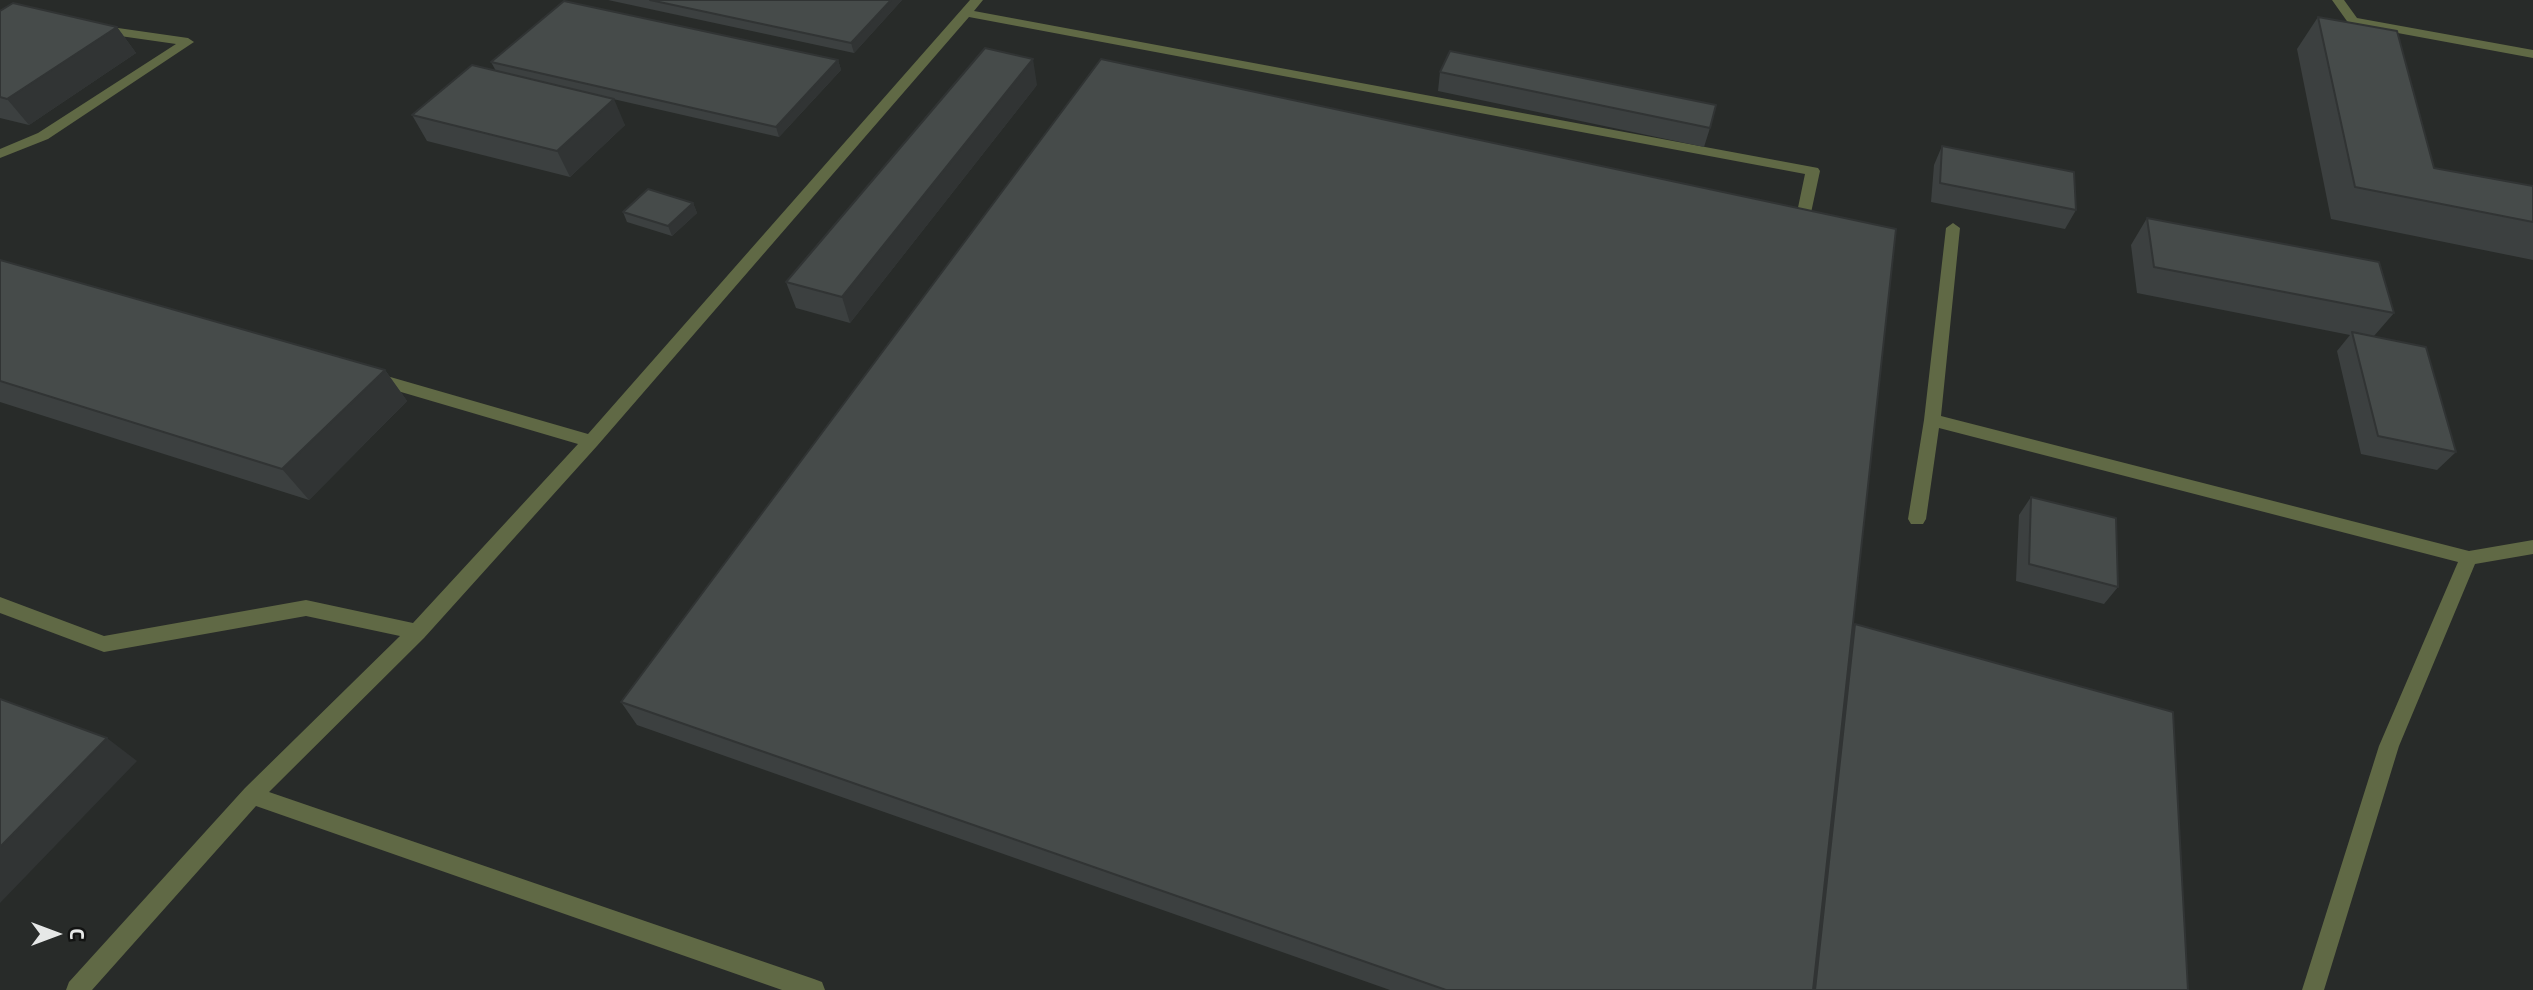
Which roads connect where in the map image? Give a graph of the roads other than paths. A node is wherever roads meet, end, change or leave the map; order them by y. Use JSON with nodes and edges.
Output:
{"nodes":[{"id":1,"x":2338,"y":0,"type":"edge"},
{"id":2,"x":971,"y":7,"type":"edge"},
{"id":3,"x":81,"y":27,"type":"edge"},
{"id":4,"x":2533,"y":54,"type":"edge"},
{"id":5,"x":0,"y":154,"type":"edge"},
{"id":6,"x":1802,"y":222,"type":"edge"},
{"id":7,"x":1953,"y":228,"type":"dead end"},
{"id":8,"x":363,"y":375,"type":"edge"},
{"id":9,"x":1932,"y":420,"type":"junction"},
{"id":10,"x":591,"y":441,"type":"junction"},
{"id":11,"x":1917,"y":519,"type":"dead end"},
{"id":12,"x":2533,"y":547,"type":"edge"},
{"id":13,"x":2469,"y":558,"type":"junction"},
{"id":14,"x":0,"y":605,"type":"edge"},
{"id":15,"x":417,"y":632,"type":"junction"},
{"id":16,"x":252,"y":794,"type":"junction"},
{"id":17,"x":77,"y":990,"type":"edge"},
{"id":18,"x":814,"y":990,"type":"edge"},
{"id":19,"x":2313,"y":990,"type":"edge"}],
"edges":[{"from":1,"to":4,"type":"lane"},
{"from":2,"to":6,"type":"lane"},
{"from":2,"to":10,"type":"lane"},
{"from":3,"to":5,"type":"lane"},
{"from":7,"to":9,"type":"lane"},
{"from":8,"to":10,"type":"lane"},
{"from":9,"to":11,"type":"lane"},
{"from":9,"to":13,"type":"lane"},
{"from":10,"to":15,"type":"lane"},
{"from":12,"to":13,"type":"lane"},
{"from":13,"to":19,"type":"lane"},
{"from":14,"to":15,"type":"lane"},
{"from":15,"to":16,"type":"lane"},
{"from":16,"to":17,"type":"lane"},
{"from":16,"to":18,"type":"lane"}]}
